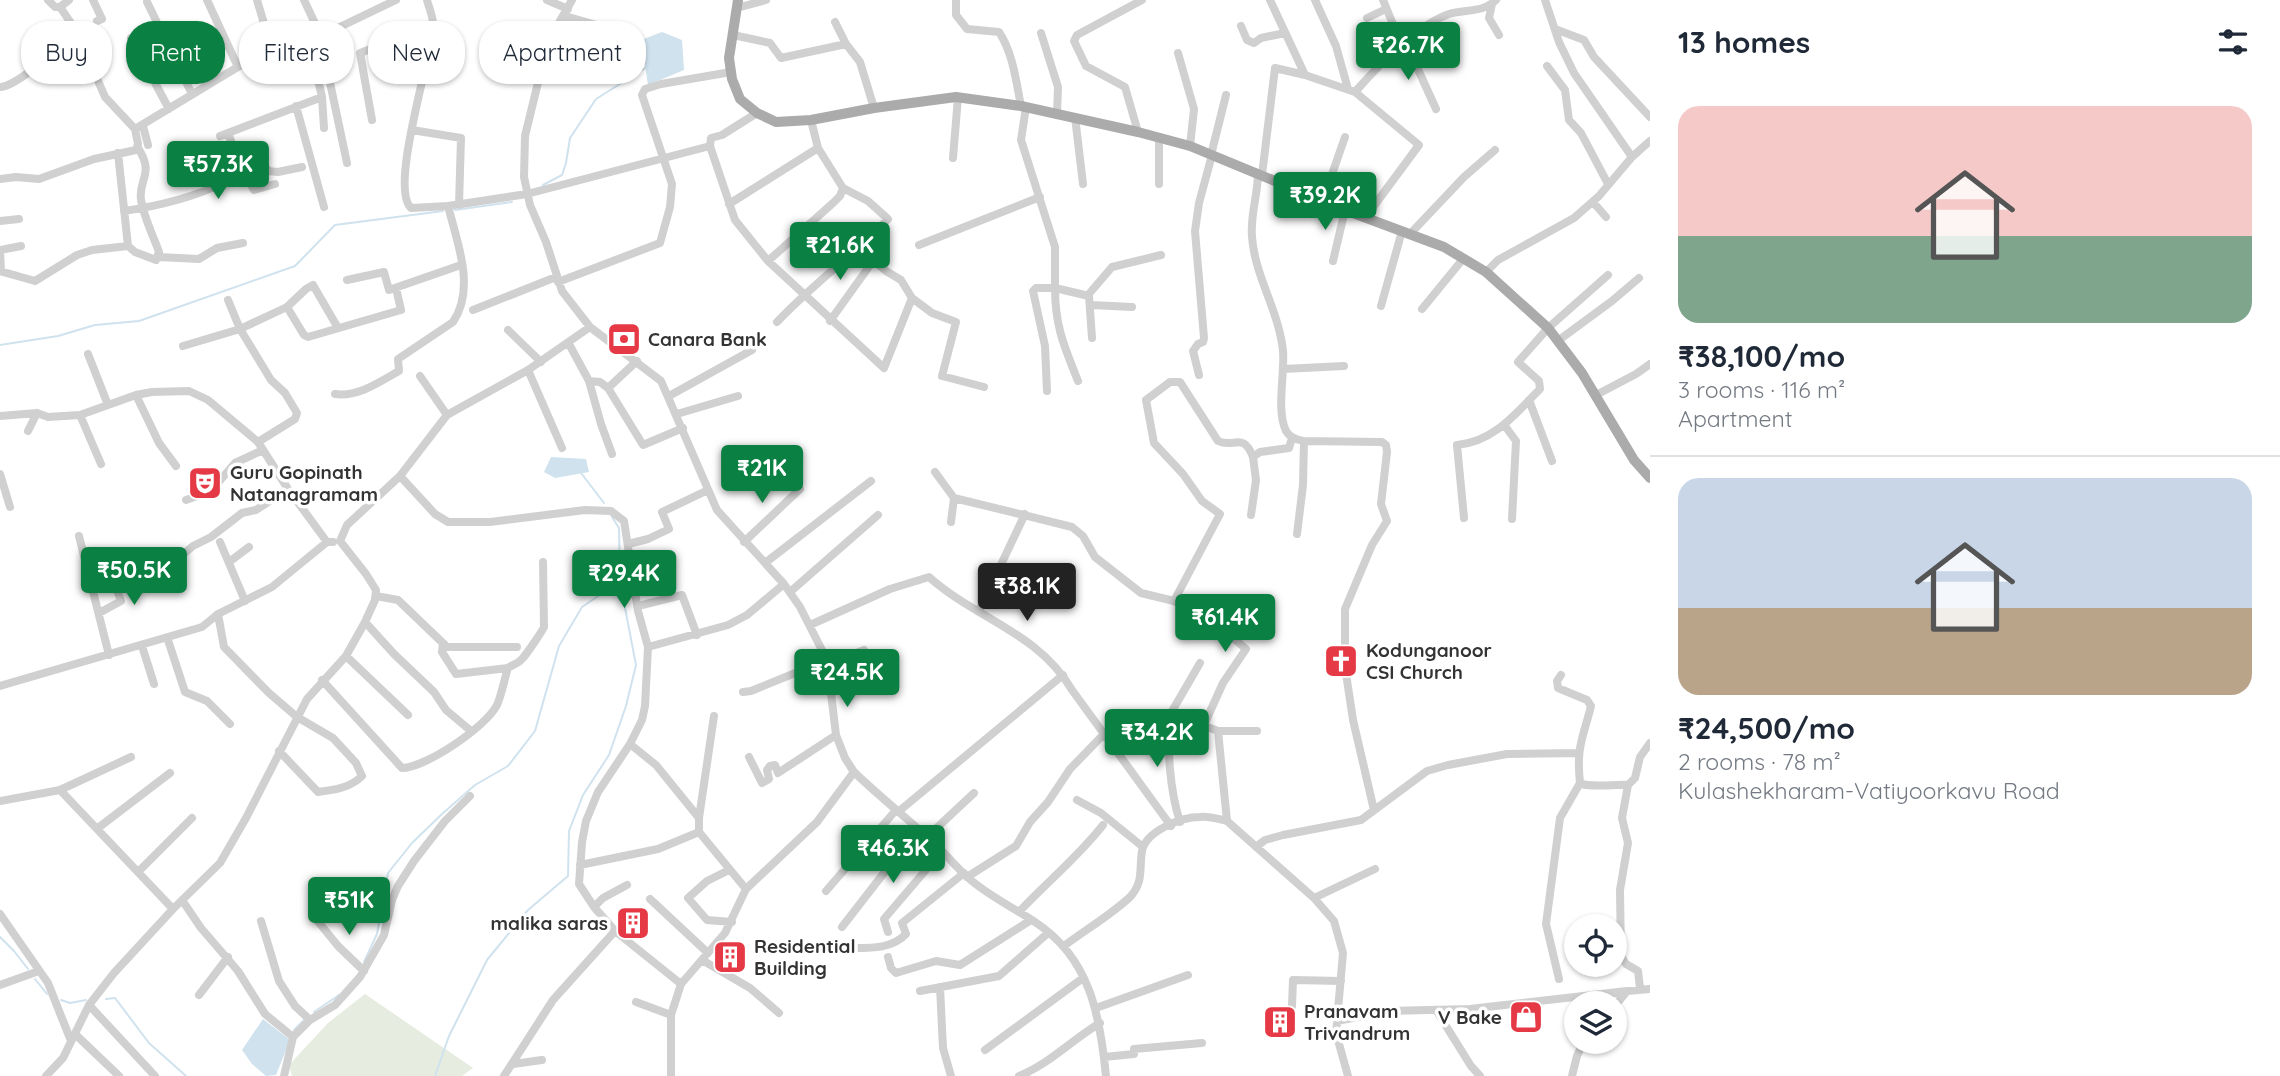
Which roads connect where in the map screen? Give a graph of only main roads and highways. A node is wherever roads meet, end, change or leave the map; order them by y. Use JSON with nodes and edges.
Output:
{"nodes":[{"id":1,"x":737,"y":4,"type":"edge"},
{"id":2,"x":1650,"y":478,"type":"edge"}],
"edges":[{"from":1,"to":2,"type":"main road"}]}
